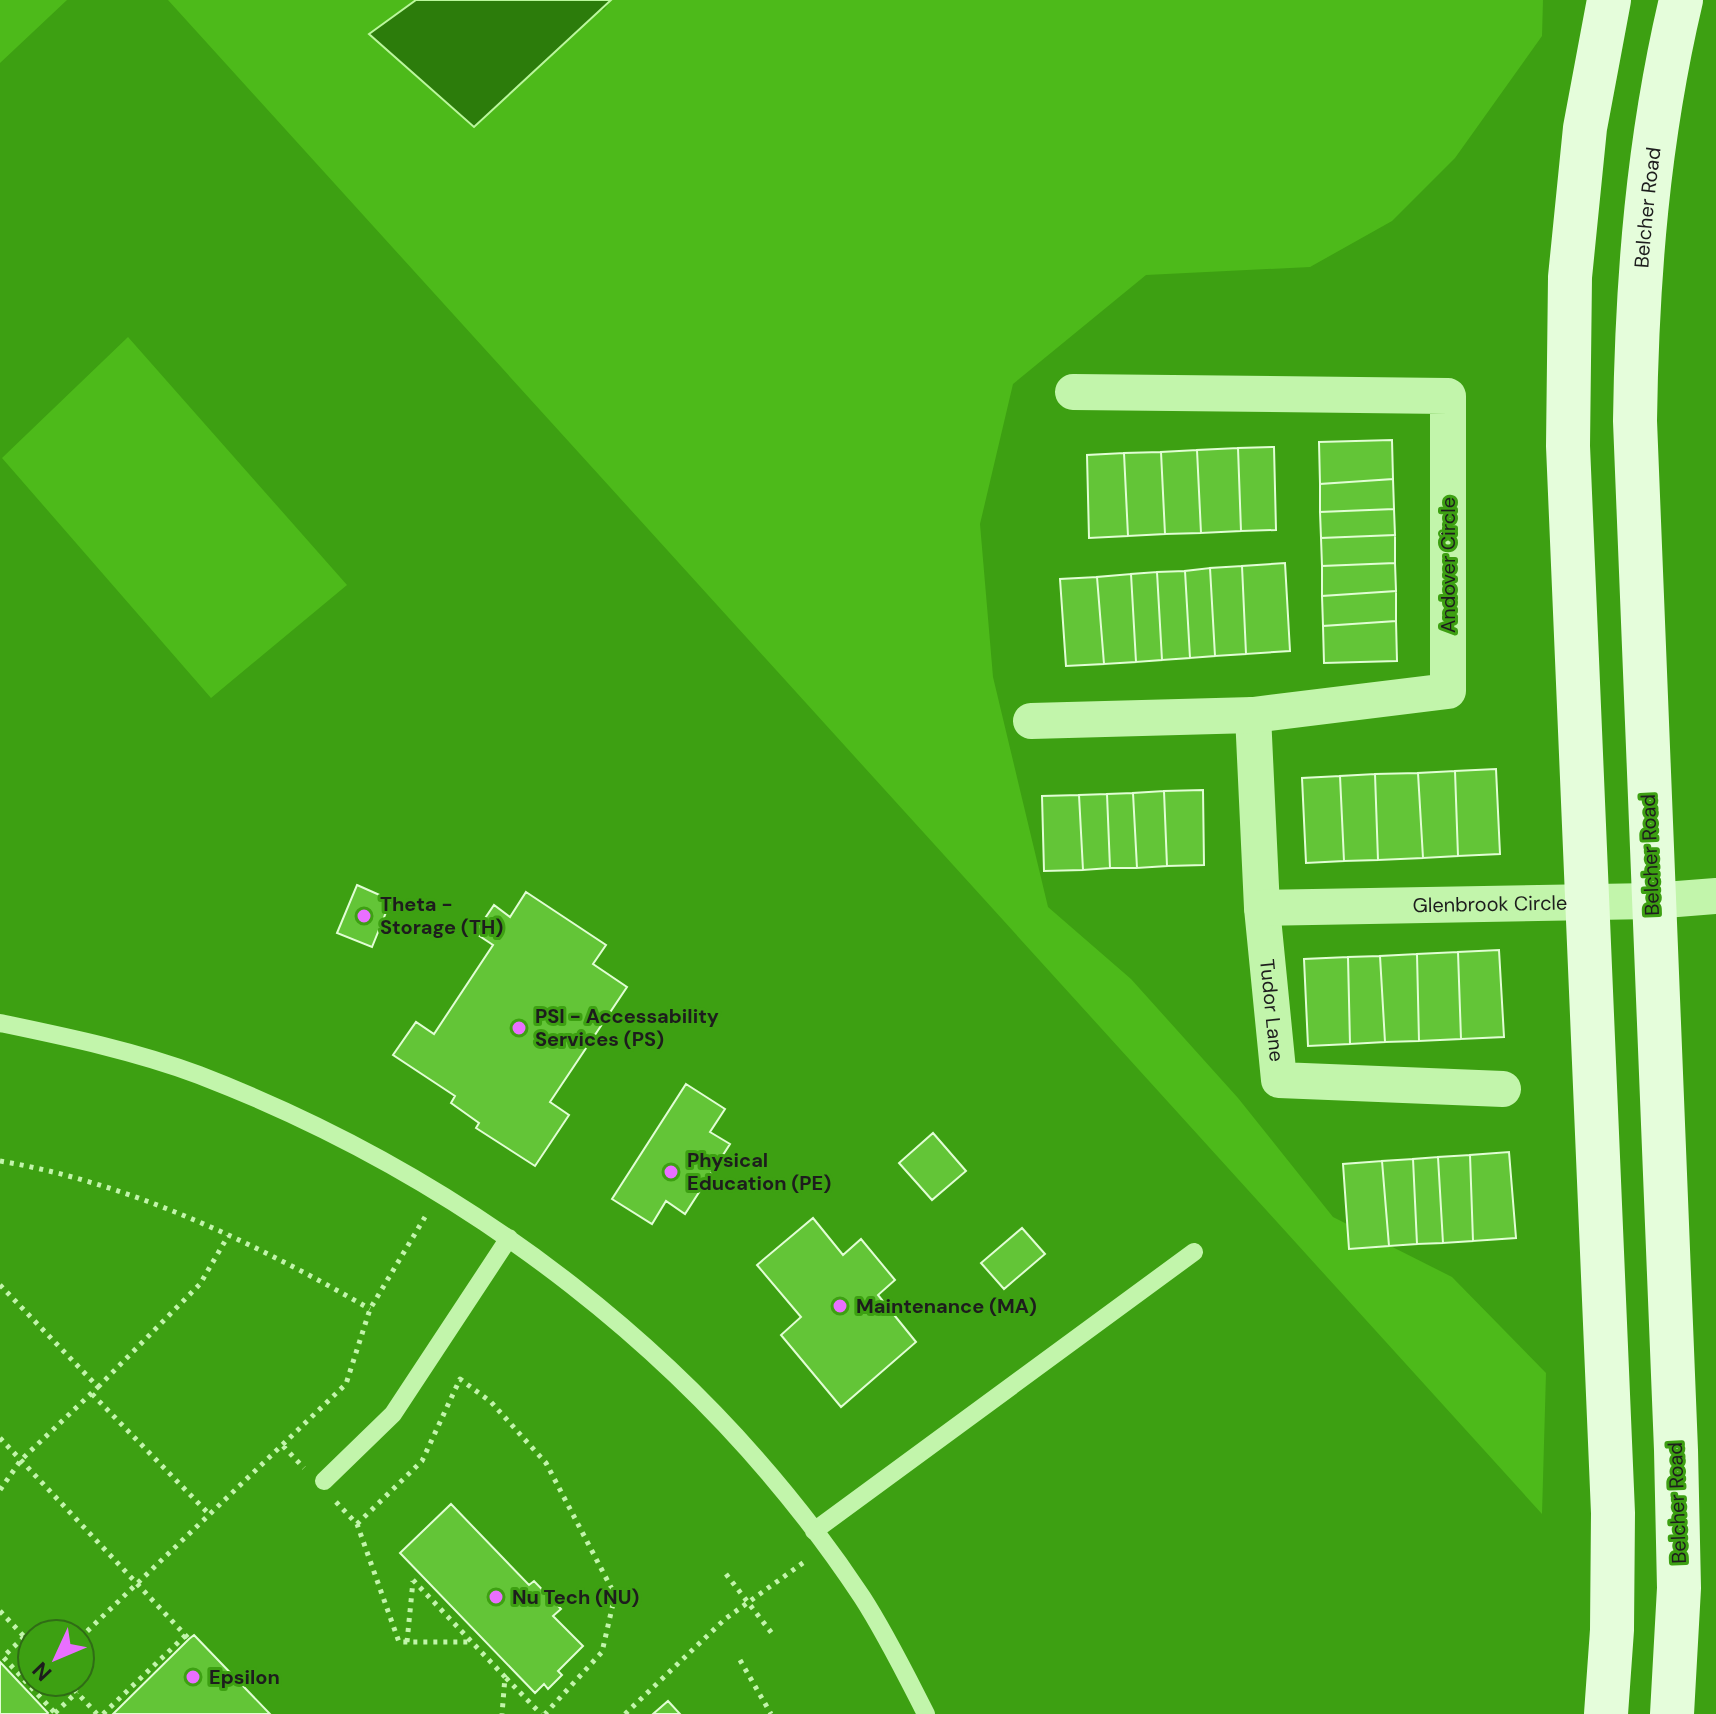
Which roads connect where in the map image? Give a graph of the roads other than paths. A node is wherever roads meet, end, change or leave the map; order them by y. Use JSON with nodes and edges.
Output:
{"nodes":[{"id":1,"x":1609,"y":0,"type":"edge"},
{"id":2,"x":1681,"y":0,"type":"edge"},
{"id":3,"x":1073,"y":392,"type":"dead end"},
{"id":4,"x":1253,"y":715,"type":"junction"},
{"id":5,"x":1031,"y":721,"type":"dead end"},
{"id":6,"x":1716,"y":896,"type":"edge"},
{"id":7,"x":1652,"y":901,"type":"junction"},
{"id":8,"x":1587,"y":902,"type":"junction"},
{"id":9,"x":1262,"y":908,"type":"junction"},
{"id":10,"x":0,"y":1023,"type":"edge"},
{"id":11,"x":1503,"y":1089,"type":"dead end"},
{"id":12,"x":509,"y":1238,"type":"junction"},
{"id":13,"x":1194,"y":1252,"type":"dead end"},
{"id":14,"x":321,"y":1483,"type":"road end"},
{"id":15,"x":814,"y":1531,"type":"junction"},
{"id":16,"x":926,"y":1714,"type":"edge"},
{"id":17,"x":1606,"y":1714,"type":"edge"},
{"id":18,"x":1672,"y":1714,"type":"edge"}],
"edges":[{"from":1,"to":8,"type":"main road"},
{"from":2,"to":7,"type":"main road","name":"Belcher Road"},
{"from":3,"to":4,"type":"street","name":"Andover Circle"},
{"from":4,"to":5,"type":"street","name":"Andover Circle"},
{"from":4,"to":9,"type":"street","name":"Tudor Lane"},
{"from":6,"to":7,"type":"street","name":"Glenbrook Circle"},
{"from":7,"to":8,"type":"street","name":"Glenbrook Circle"},
{"from":7,"to":18,"type":"main road","name":"Belcher Road"},
{"from":8,"to":9,"type":"street","name":"Glenbrook Circle"},
{"from":8,"to":17,"type":"main road"},
{"from":9,"to":11,"type":"street","name":"Tudor Lane"},
{"from":10,"to":12,"type":"lane"},
{"from":12,"to":14,"type":"lane"},
{"from":12,"to":15,"type":"lane"},
{"from":13,"to":15,"type":"lane"},
{"from":15,"to":16,"type":"lane"}]}
